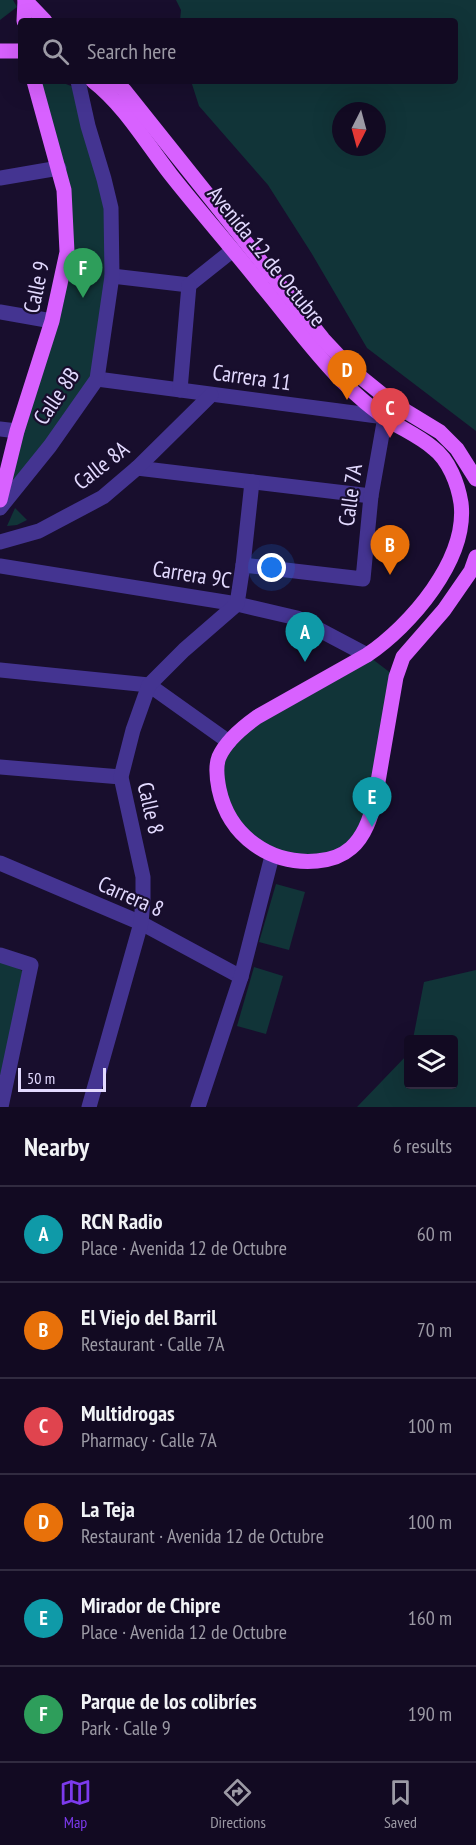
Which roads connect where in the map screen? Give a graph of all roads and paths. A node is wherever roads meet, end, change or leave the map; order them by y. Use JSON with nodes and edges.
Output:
{"nodes":[{"id":1,"x":25,"y":0,"type":"edge"},
{"id":2,"x":24,"y":18,"type":"edge"},
{"id":3,"x":42,"y":18,"type":"edge"},
{"id":4,"x":0,"y":51,"type":"edge"},
{"id":5,"x":18,"y":51,"type":"edge"},
{"id":6,"x":35,"y":84,"type":"edge"},
{"id":7,"x":79,"y":84,"type":"edge"},
{"id":8,"x":97,"y":84,"type":"edge"},
{"id":9,"x":117,"y":84,"type":"edge"},
{"id":10,"x":59,"y":168,"type":"junction"},
{"id":11,"x":0,"y":178,"type":"edge"},
{"id":12,"x":233,"y":250,"type":"junction"},
{"id":13,"x":112,"y":276,"type":"junction"},
{"id":14,"x":189,"y":285,"type":"junction"},
{"id":15,"x":0,"y":312,"type":"edge"},
{"id":16,"x":52,"y":321,"type":"junction"},
{"id":17,"x":97,"y":380,"type":"junction"},
{"id":18,"x":180,"y":390,"type":"junction"},
{"id":19,"x":212,"y":395,"type":"junction"},
{"id":20,"x":394,"y":404,"type":"junction"},
{"id":21,"x":385,"y":417,"type":"junction"},
{"id":22,"x":0,"y":429,"type":"edge"},
{"id":23,"x":17,"y":431,"type":"junction"},
{"id":24,"x":136,"y":468,"type":"junction"},
{"id":25,"x":476,"y":479,"type":"edge"},
{"id":26,"x":252,"y":482,"type":"junction"},
{"id":27,"x":371,"y":496,"type":"junction"},
{"id":28,"x":0,"y":500,"type":"edge"},
{"id":29,"x":0,"y":508,"type":"edge"},
{"id":30,"x":0,"y":542,"type":"edge"},
{"id":31,"x":476,"y":557,"type":"edge"},
{"id":32,"x":243,"y":565,"type":"junction"},
{"id":33,"x":0,"y":566,"type":"edge"},
{"id":34,"x":237,"y":604,"type":"junction"},
{"id":35,"x":367,"y":655,"type":"junction"},
{"id":36,"x":0,"y":670,"type":"edge"},
{"id":37,"x":149,"y":685,"type":"junction"},
{"id":38,"x":229,"y":742,"type":"junction"},
{"id":39,"x":0,"y":767,"type":"edge"},
{"id":40,"x":121,"y":777,"type":"junction"},
{"id":41,"x":272,"y":855,"type":"junction"},
{"id":42,"x":0,"y":863,"type":"edge"},
{"id":43,"x":141,"y":923,"type":"junction"},
{"id":44,"x":0,"y":955,"type":"edge"},
{"id":45,"x":241,"y":977,"type":"junction"},
{"id":46,"x":1,"y":1107,"type":"edge"},
{"id":47,"x":89,"y":1107,"type":"edge"},
{"id":48,"x":198,"y":1107,"type":"edge"}],
"edges":[{"from":1,"to":2,"type":"main road"},
{"from":1,"to":3,"type":"main road"},
{"from":4,"to":5,"type":"main road"},
{"from":6,"to":10,"type":"main road","name":"Calle 9"},
{"from":7,"to":13,"type":"street","name":"Calle 8B"},
{"from":8,"to":12,"type":"main road","name":"Avenida 12 de Octubre"},
{"from":9,"to":20,"type":"main road","name":"Avenida 12 de Octubre"},
{"from":10,"to":11,"type":"street"},
{"from":10,"to":16,"type":"main road","name":"Calle 9"},
{"from":12,"to":14,"type":"street"},
{"from":12,"to":21,"type":"main road","name":"Avenida 12 de Octubre"},
{"from":13,"to":14,"type":"street"},
{"from":13,"to":17,"type":"street","name":"Calle 8B"},
{"from":14,"to":18,"type":"street"},
{"from":15,"to":16,"type":"street"},
{"from":16,"to":23,"type":"main road","name":"Calle 9"},
{"from":17,"to":18,"type":"street","name":"Carrera 11"},
{"from":17,"to":29,"type":"street","name":"Calle 8B"},
{"from":18,"to":19,"type":"street","name":"Carrera 11"},
{"from":19,"to":21,"type":"street","name":"Carrera 11"},
{"from":19,"to":24,"type":"street","name":"Calle 8A"},
{"from":20,"to":21,"type":"street"},
{"from":20,"to":25,"type":"main road","name":"Avenida 12 de Octubre"},
{"from":21,"to":27,"type":"street","name":"Calle 7A"},
{"from":21,"to":35,"type":"main road","name":"Avenida 12 de Octubre"},
{"from":22,"to":23,"type":"street"},
{"from":23,"to":28,"type":"main road","name":"Calle 9"},
{"from":24,"to":26,"type":"street"},
{"from":24,"to":30,"type":"street","name":"Calle 8A"},
{"from":26,"to":27,"type":"street"},
{"from":26,"to":32,"type":"street"},
{"from":27,"to":32,"type":"street","name":"Calle 7A"},
{"from":31,"to":41,"type":"main road","name":"Avenida 12 de Octubre"},
{"from":32,"to":34,"type":"street"},
{"from":33,"to":34,"type":"street","name":"Carrera 9C"},
{"from":34,"to":35,"type":"street","name":"Carrera 9C"},
{"from":34,"to":37,"type":"street","name":"Calle 8"},
{"from":35,"to":38,"type":"main road","name":"Avenida 12 de Octubre"},
{"from":36,"to":37,"type":"street"},
{"from":37,"to":38,"type":"street"},
{"from":37,"to":40,"type":"street","name":"Calle 8"},
{"from":38,"to":41,"type":"main road","name":"Avenida 12 de Octubre"},
{"from":39,"to":40,"type":"street"},
{"from":40,"to":43,"type":"street","name":"Calle 8"},
{"from":41,"to":45,"type":"street"},
{"from":42,"to":43,"type":"street","name":"Carrera 8"},
{"from":43,"to":45,"type":"street","name":"Carrera 8"},
{"from":43,"to":47,"type":"street","name":"Calle 8"},
{"from":44,"to":46,"type":"street"},
{"from":45,"to":48,"type":"street"}]}
